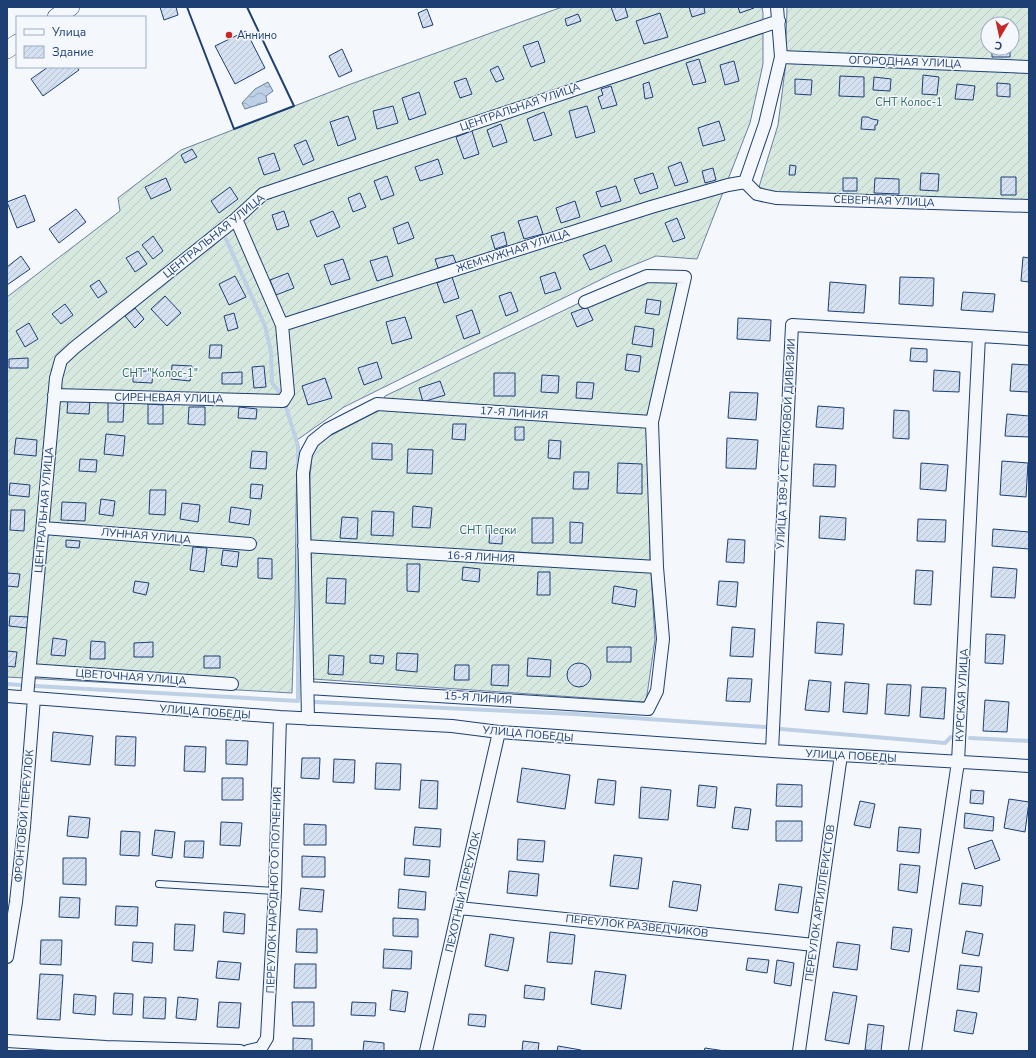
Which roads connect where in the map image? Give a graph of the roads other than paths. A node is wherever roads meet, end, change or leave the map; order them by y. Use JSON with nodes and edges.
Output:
{"nodes":[{"id":1,"x":71,"y":7,"type":"edge"},
{"id":2,"x":777,"y":7,"type":"edge"},
{"id":3,"x":58,"y":16,"type":"edge"},
{"id":4,"x":779,"y":21,"type":"junction"},
{"id":5,"x":16,"y":44,"type":"edge"},
{"id":6,"x":7,"y":50,"type":"edge"},
{"id":7,"x":781,"y":57,"type":"junction"},
{"id":8,"x":1029,"y":67,"type":"edge"},
{"id":9,"x":745,"y":182,"type":"junction"},
{"id":10,"x":1029,"y":206,"type":"edge"},
{"id":11,"x":236,"y":219,"type":"junction"},
{"id":12,"x":585,"y":302,"type":"dead end"},
{"id":13,"x":282,"y":325,"type":"junction"},
{"id":14,"x":979,"y":336,"type":"junction"},
{"id":15,"x":1029,"y":339,"type":"edge"},
{"id":16,"x":54,"y":395,"type":"junction"},
{"id":17,"x":652,"y":422,"type":"junction"},
{"id":18,"x":43,"y":528,"type":"junction"},
{"id":19,"x":250,"y":544,"type":"dead end"},
{"id":20,"x":304,"y":546,"type":"junction"},
{"id":21,"x":657,"y":567,"type":"junction"},
{"id":22,"x":30,"y":670,"type":"junction"},
{"id":23,"x":232,"y":684,"type":"dead end"},
{"id":24,"x":308,"y":688,"type":"junction"},
{"id":25,"x":7,"y":696,"type":"edge"},
{"id":26,"x":30,"y":698,"type":"junction"},
{"id":27,"x":280,"y":717,"type":"junction"},
{"id":28,"x":308,"y":719,"type":"junction"},
{"id":29,"x":500,"y":732,"type":"junction"},
{"id":30,"x":772,"y":751,"type":"junction"},
{"id":31,"x":841,"y":755,"type":"junction"},
{"id":32,"x":958,"y":762,"type":"junction"},
{"id":33,"x":1029,"y":766,"type":"edge"},
{"id":34,"x":159,"y":884,"type":"dead end"},
{"id":35,"x":275,"y":891,"type":"junction"},
{"id":36,"x":459,"y":908,"type":"junction"},
{"id":37,"x":814,"y":945,"type":"junction"},
{"id":38,"x":7,"y":957,"type":"edge"},
{"id":39,"x":7,"y":1040,"type":"edge"},
{"id":40,"x":240,"y":1051,"type":"edge"},
{"id":41,"x":248,"y":1051,"type":"edge"},
{"id":42,"x":426,"y":1051,"type":"edge"},
{"id":43,"x":799,"y":1051,"type":"edge"},
{"id":44,"x":915,"y":1051,"type":"edge"}],
"edges":[{"from":1,"to":3,"type":"main road"},
{"from":2,"to":4,"type":"street"},
{"from":4,"to":7,"type":"street"},
{"from":4,"to":11,"type":"street","name":"ЦЕНТРАЛЬНАЯ УЛИЦА"},
{"from":5,"to":6,"type":"main road"},
{"from":7,"to":8,"type":"street","name":"ОГОРОДНАЯ УЛИЦА"},
{"from":7,"to":9,"type":"street"},
{"from":9,"to":10,"type":"street","name":"СЕВЕРНАЯ УЛИЦА"},
{"from":9,"to":13,"type":"street","name":"ЖЕМЧУЖНАЯ УЛИЦА"},
{"from":11,"to":13,"type":"street"},
{"from":11,"to":16,"type":"street","name":"ЦЕНТРАЛЬНАЯ УЛИЦА"},
{"from":12,"to":17,"type":"street"},
{"from":13,"to":16,"type":"street","name":"СИРЕНЕВАЯ УЛИЦА"},
{"from":14,"to":15,"type":"street","name":"УЛИЦА 189-Й СТРЕЛКОВОЙ ДИВИЗИИ"},
{"from":14,"to":30,"type":"street","name":"УЛИЦА 189-Й СТРЕЛКОВОЙ ДИВИЗИИ"},
{"from":14,"to":32,"type":"street","name":"КУРСКАЯ УЛИЦА"},
{"from":16,"to":18,"type":"street","name":"ЦЕНТРАЛЬНАЯ УЛИЦА"},
{"from":17,"to":20,"type":"street","name":"17-Я ЛИНИЯ"},
{"from":17,"to":21,"type":"street"},
{"from":18,"to":19,"type":"street","name":"ЛУННАЯ УЛИЦА"},
{"from":18,"to":22,"type":"street","name":"ЦЕНТРАЛЬНАЯ УЛИЦА"},
{"from":20,"to":21,"type":"street","name":"16-Я ЛИНИЯ"},
{"from":20,"to":24,"type":"street"},
{"from":21,"to":24,"type":"street","name":"15-Я ЛИНИЯ"},
{"from":22,"to":23,"type":"street","name":"ЦВЕТОЧНАЯ УЛИЦА"},
{"from":22,"to":26,"type":"street","name":"ЦЕНТРАЛЬНАЯ УЛИЦА"},
{"from":24,"to":28,"type":"street"},
{"from":25,"to":26,"type":"street","name":"УЛИЦА ПОБЕДЫ"},
{"from":26,"to":27,"type":"street","name":"УЛИЦА ПОБЕДЫ"},
{"from":26,"to":38,"type":"street","name":"ФРОНТОВОЙ ПЕРЕУЛОК"},
{"from":27,"to":28,"type":"street","name":"УЛИЦА ПОБЕДЫ"},
{"from":27,"to":35,"type":"street","name":"ПЕРЕУЛОК НАРОДНОГО ОПОЛЧЕНИЯ"},
{"from":28,"to":29,"type":"street","name":"УЛИЦА ПОБЕДЫ"},
{"from":29,"to":30,"type":"street","name":"УЛИЦА ПОБЕДЫ"},
{"from":29,"to":36,"type":"street","name":"ПЕХОТНЫЙ ПЕРЕУЛОК"},
{"from":30,"to":31,"type":"street","name":"УЛИЦА ПОБЕДЫ"},
{"from":31,"to":32,"type":"street","name":"УЛИЦА ПОБЕДЫ"},
{"from":31,"to":37,"type":"street","name":"ПЕРЕУЛОК АРТИЛЛЕРИСТОВ"},
{"from":32,"to":33,"type":"street","name":"УЛИЦА ПОБЕДЫ"},
{"from":32,"to":44,"type":"street","name":"КУРСКАЯ УЛИЦА"},
{"from":34,"to":35,"type":"lane"},
{"from":35,"to":41,"type":"street","name":"ПЕРЕУЛОК НАРОДНОГО ОПОЛЧЕНИЯ"},
{"from":36,"to":37,"type":"street","name":"ПЕРЕУЛОК РАЗВЕДЧИКОВ"},
{"from":36,"to":42,"type":"street","name":"ПЕХОТНЫЙ ПЕРЕУЛОК"},
{"from":37,"to":43,"type":"street","name":"ПЕРЕУЛОК АРТИЛЛЕРИСТОВ"},
{"from":39,"to":40,"type":"street"}]}
